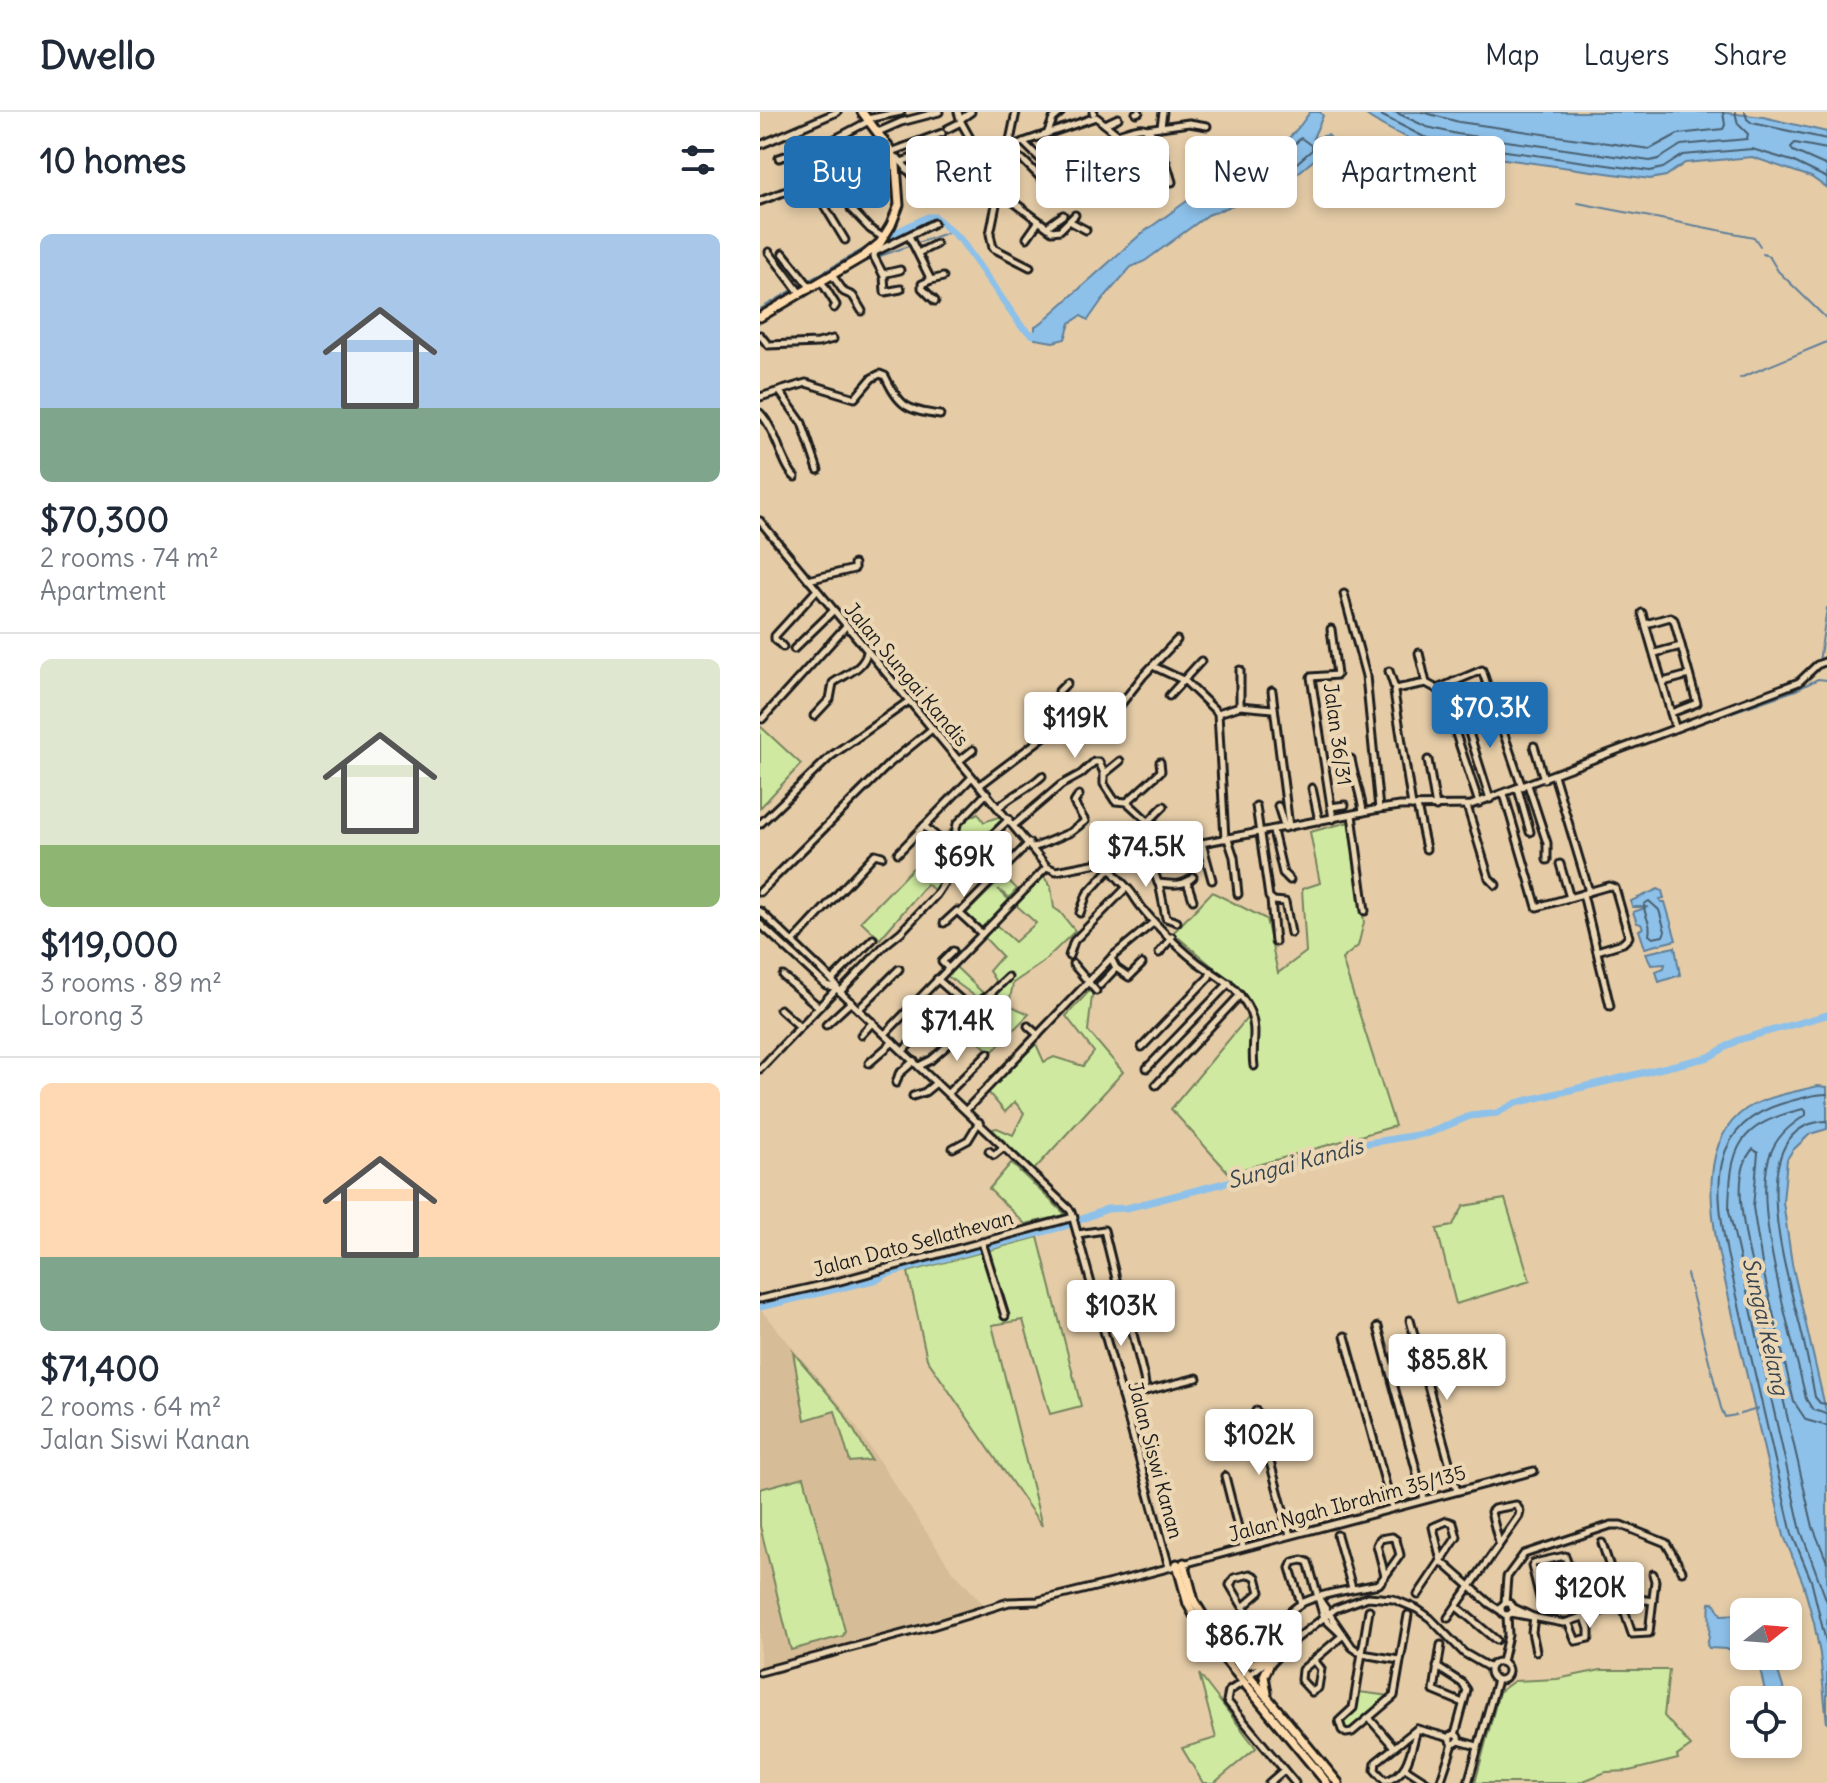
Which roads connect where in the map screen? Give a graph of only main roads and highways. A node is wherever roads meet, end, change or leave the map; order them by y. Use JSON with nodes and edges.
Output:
{"nodes":[{"id":1,"x":866,"y":117,"type":"edge"},
{"id":2,"x":760,"y":317,"type":"edge"},
{"id":3,"x":1229,"y":1651,"type":"junction"},
{"id":4,"x":1246,"y":1680,"type":"junction"},
{"id":5,"x":1270,"y":1701,"type":"junction"},
{"id":6,"x":1327,"y":1783,"type":"edge"},
{"id":7,"x":1338,"y":1783,"type":"edge"}],
"edges":[{"from":1,"to":2,"type":"main road"},
{"from":3,"to":4,"type":"main road"},
{"from":3,"to":4,"type":"main road"},
{"from":3,"to":5,"type":"main road"},
{"from":4,"to":5,"type":"main road"},
{"from":4,"to":6,"type":"main road"},
{"from":5,"to":7,"type":"main road"}]}
